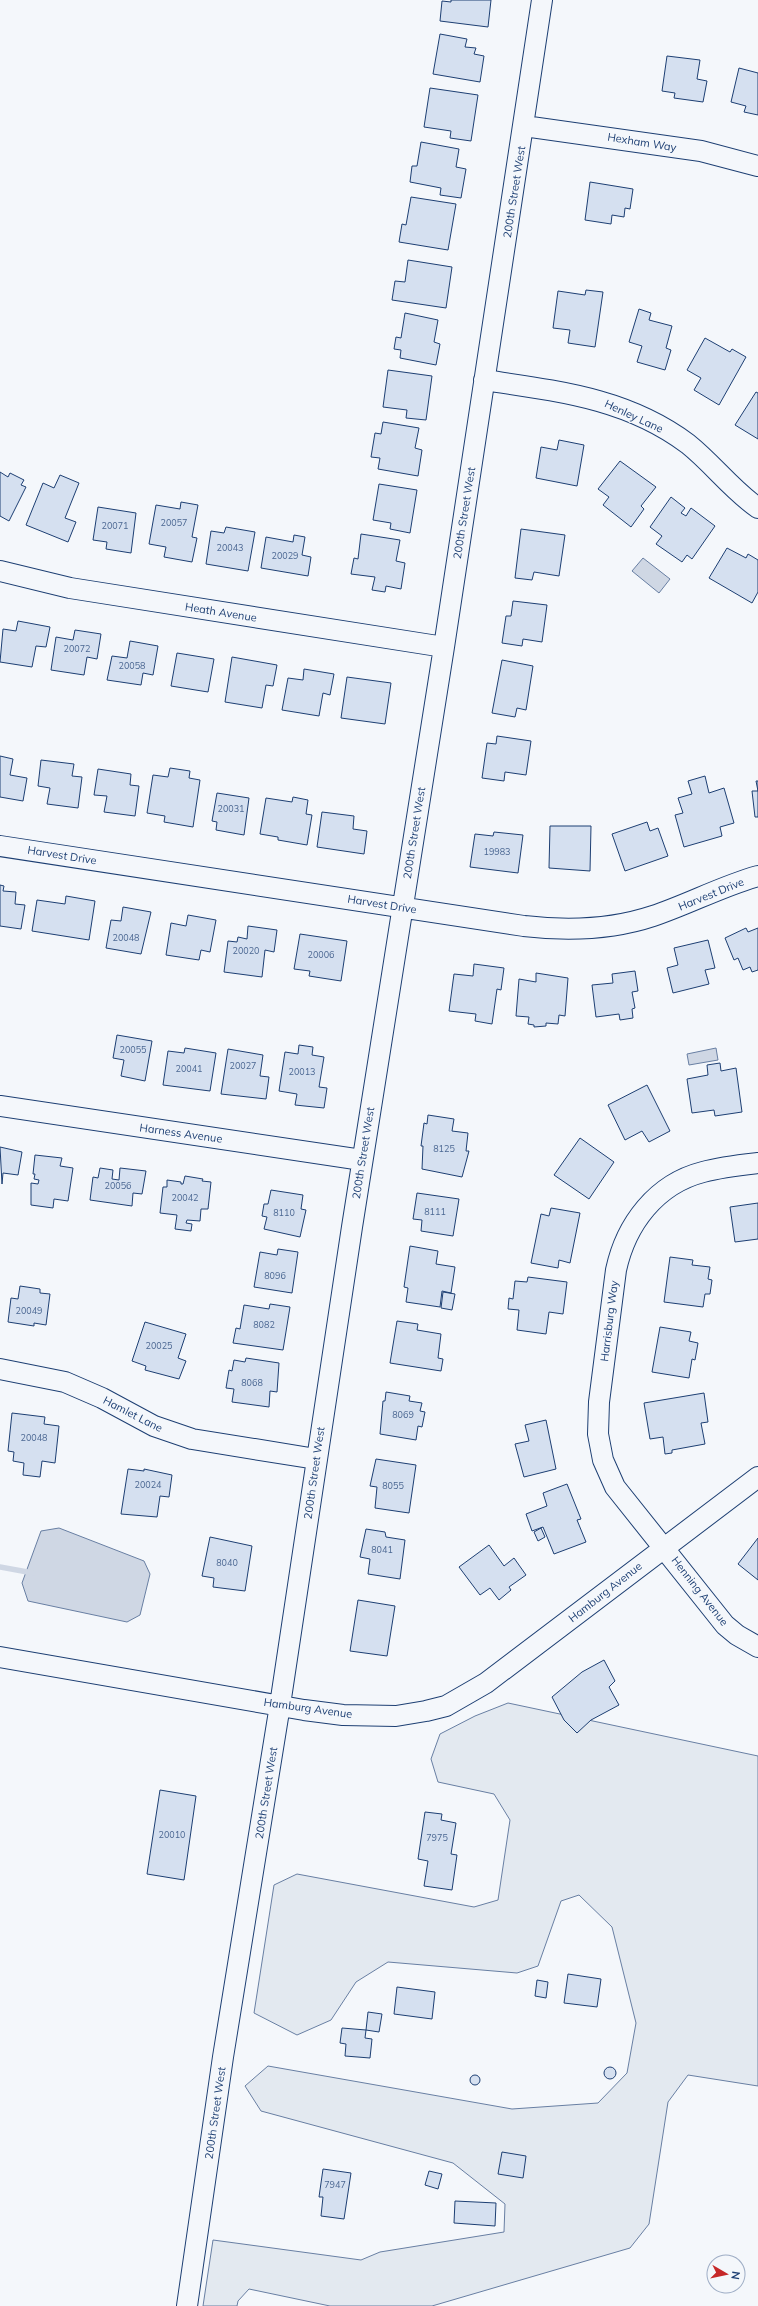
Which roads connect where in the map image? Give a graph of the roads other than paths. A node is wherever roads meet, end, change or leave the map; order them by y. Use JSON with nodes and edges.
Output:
{"nodes":[{"id":1,"x":542,"y":0,"type":"edge"},
{"id":2,"x":524,"y":126,"type":"junction"},
{"id":3,"x":758,"y":166,"type":"edge"},
{"id":4,"x":484,"y":380,"type":"junction"},
{"id":5,"x":758,"y":508,"type":"edge"},
{"id":6,"x":0,"y":571,"type":"edge"},
{"id":7,"x":444,"y":647,"type":"junction"},
{"id":8,"x":0,"y":846,"type":"edge"},
{"id":9,"x":758,"y":876,"type":"edge"},
{"id":10,"x":402,"y":907,"type":"junction"},
{"id":11,"x":0,"y":1106,"type":"edge"},
{"id":12,"x":362,"y":1160,"type":"junction"},
{"id":13,"x":758,"y":1163,"type":"edge"},
{"id":14,"x":0,"y":1368,"type":"edge"},
{"id":15,"x":316,"y":1459,"type":"junction"},
{"id":16,"x":758,"y":1477,"type":"edge"},
{"id":17,"x":664,"y":1546,"type":"junction"},
{"id":18,"x":758,"y":1647,"type":"edge"},
{"id":19,"x":0,"y":1657,"type":"edge"},
{"id":20,"x":280,"y":1705,"type":"junction"},
{"id":21,"x":187,"y":2306,"type":"edge"}],
"edges":[{"from":1,"to":2,"type":"street","name":"200th Street West"},
{"from":2,"to":3,"type":"street","name":"Hexham Way"},
{"from":2,"to":4,"type":"street","name":"200th Street West"},
{"from":4,"to":5,"type":"street","name":"Henley Lane"},
{"from":4,"to":7,"type":"street","name":"200th Street West"},
{"from":6,"to":7,"type":"street","name":"Heath Avenue"},
{"from":7,"to":10,"type":"street","name":"200th Street West"},
{"from":8,"to":10,"type":"street","name":"Harvest Drive"},
{"from":9,"to":10,"type":"street","name":"Harvest Drive"},
{"from":10,"to":12,"type":"street","name":"200th Street West"},
{"from":11,"to":12,"type":"street","name":"Harness Avenue"},
{"from":12,"to":15,"type":"street","name":"200th Street West"},
{"from":13,"to":17,"type":"street","name":"Harrisburg Way"},
{"from":14,"to":15,"type":"street","name":"Hamlet Lane"},
{"from":15,"to":20,"type":"street","name":"200th Street West"},
{"from":16,"to":17,"type":"street","name":"Hamburg Avenue"},
{"from":17,"to":18,"type":"street","name":"Henning Avenue"},
{"from":17,"to":20,"type":"street","name":"Hamburg Avenue"},
{"from":19,"to":20,"type":"street","name":"Hamburg Avenue"},
{"from":20,"to":21,"type":"street","name":"200th Street West"}]}
